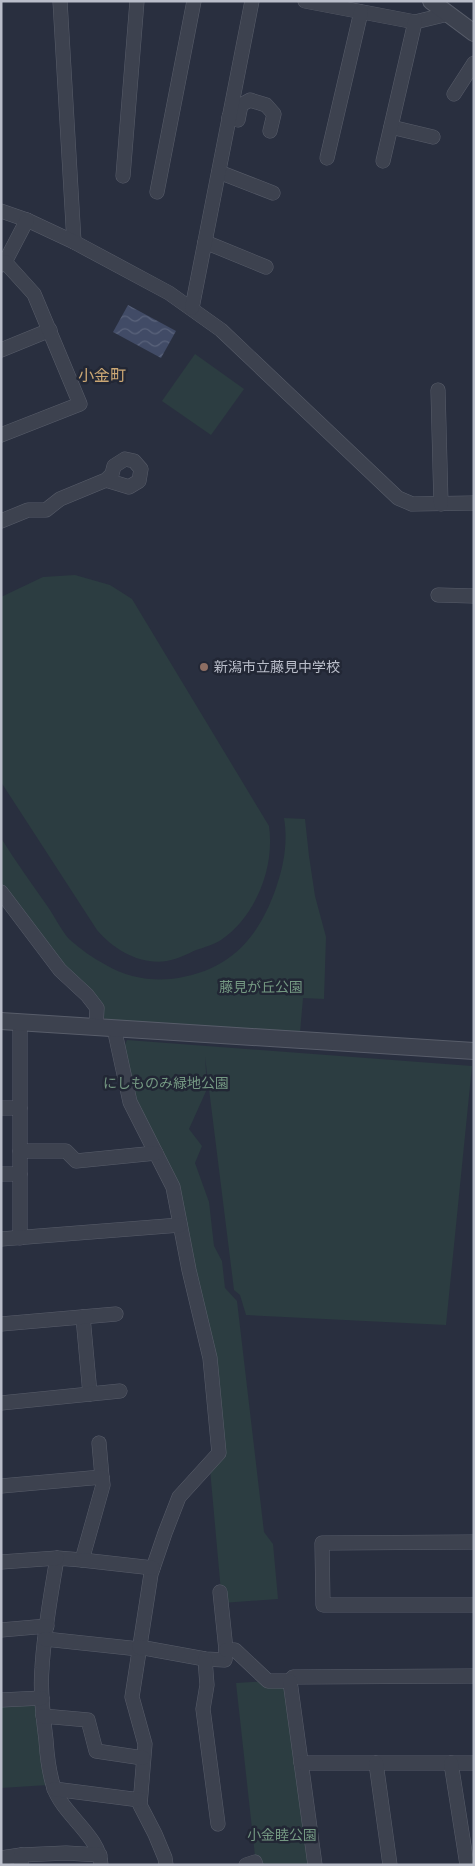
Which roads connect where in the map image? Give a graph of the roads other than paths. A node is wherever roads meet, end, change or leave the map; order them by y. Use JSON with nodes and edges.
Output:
{"nodes":[{"id":1,"x":60,"y":1,"type":"edge"},
{"id":2,"x":138,"y":1,"type":"edge"},
{"id":3,"x":194,"y":1,"type":"edge"},
{"id":4,"x":252,"y":1,"type":"edge"},
{"id":5,"x":305,"y":1,"type":"edge"},
{"id":6,"x":431,"y":1,"type":"edge"},
{"id":7,"x":360,"y":12,"type":"junction"},
{"id":8,"x":448,"y":14,"type":"junction"},
{"id":9,"x":415,"y":22,"type":"junction"},
{"id":10,"x":474,"y":33,"type":"edge"},
{"id":11,"x":474,"y":64,"type":"edge"},
{"id":12,"x":454,"y":94,"type":"dead end"},
{"id":13,"x":229,"y":117,"type":"junction"},
{"id":14,"x":391,"y":127,"type":"junction"},
{"id":15,"x":270,"y":131,"type":"dead end"},
{"id":16,"x":433,"y":137,"type":"dead end"},
{"id":17,"x":327,"y":158,"type":"dead end"},
{"id":18,"x":383,"y":161,"type":"dead end"},
{"id":19,"x":219,"y":172,"type":"junction"},
{"id":20,"x":123,"y":176,"type":"dead end"},
{"id":21,"x":157,"y":192,"type":"dead end"},
{"id":22,"x":272,"y":194,"type":"dead end"},
{"id":23,"x":1,"y":211,"type":"edge"},
{"id":24,"x":27,"y":220,"type":"junction"},
{"id":25,"x":74,"y":242,"type":"junction"},
{"id":26,"x":205,"y":242,"type":"junction"},
{"id":27,"x":3,"y":264,"type":"edge"},
{"id":28,"x":266,"y":267,"type":"dead end"},
{"id":29,"x":192,"y":308,"type":"junction"},
{"id":30,"x":50,"y":330,"type":"junction"},
{"id":31,"x":1,"y":350,"type":"edge"},
{"id":32,"x":438,"y":390,"type":"dead end"},
{"id":33,"x":1,"y":435,"type":"edge"},
{"id":34,"x":106,"y":480,"type":"dead end"},
{"id":35,"x":474,"y":503,"type":"edge"},
{"id":36,"x":441,"y":504,"type":"junction"},
{"id":37,"x":1,"y":522,"type":"edge"},
{"id":38,"x":438,"y":594,"type":"dead end"},
{"id":39,"x":474,"y":596,"type":"edge"},
{"id":40,"x":1,"y":892,"type":"edge"},
{"id":41,"x":1,"y":1021,"type":"edge"},
{"id":42,"x":20,"y":1022,"type":"junction"},
{"id":43,"x":96,"y":1027,"type":"junction"},
{"id":44,"x":114,"y":1028,"type":"junction"},
{"id":45,"x":474,"y":1051,"type":"edge"},
{"id":46,"x":1,"y":1108,"type":"edge"},
{"id":47,"x":20,"y":1108,"type":"junction"},
{"id":48,"x":20,"y":1151,"type":"junction"},
{"id":49,"x":156,"y":1153,"type":"junction"},
{"id":50,"x":1,"y":1174,"type":"edge"},
{"id":51,"x":20,"y":1174,"type":"junction"},
{"id":52,"x":180,"y":1225,"type":"junction"},
{"id":53,"x":20,"y":1238,"type":"junction"},
{"id":54,"x":1,"y":1239,"type":"edge"},
{"id":55,"x":116,"y":1314,"type":"dead end"},
{"id":56,"x":83,"y":1317,"type":"junction"},
{"id":57,"x":1,"y":1324,"type":"edge"},
{"id":58,"x":120,"y":1392,"type":"dead end"},
{"id":59,"x":90,"y":1394,"type":"junction"},
{"id":60,"x":1,"y":1402,"type":"edge"},
{"id":61,"x":100,"y":1444,"type":"dead end"},
{"id":62,"x":102,"y":1477,"type":"junction"},
{"id":63,"x":1,"y":1486,"type":"edge"},
{"id":64,"x":474,"y":1542,"type":"edge"},
{"id":65,"x":57,"y":1558,"type":"junction"},
{"id":66,"x":82,"y":1560,"type":"junction"},
{"id":67,"x":1,"y":1562,"type":"edge"},
{"id":68,"x":153,"y":1568,"type":"junction"},
{"id":69,"x":220,"y":1592,"type":"dead end"},
{"id":70,"x":474,"y":1604,"type":"edge"},
{"id":71,"x":1,"y":1630,"type":"edge"},
{"id":72,"x":46,"y":1633,"type":"junction"},
{"id":73,"x":139,"y":1648,"type":"junction"},
{"id":74,"x":226,"y":1650,"type":"junction"},
{"id":75,"x":205,"y":1659,"type":"junction"},
{"id":76,"x":474,"y":1676,"type":"edge"},
{"id":77,"x":290,"y":1681,"type":"junction"},
{"id":78,"x":42,"y":1698,"type":"junction"},
{"id":79,"x":1,"y":1700,"type":"edge"},
{"id":80,"x":43,"y":1716,"type":"junction"},
{"id":81,"x":143,"y":1758,"type":"junction"},
{"id":82,"x":301,"y":1763,"type":"junction"},
{"id":83,"x":451,"y":1763,"type":"junction"},
{"id":84,"x":474,"y":1763,"type":"edge"},
{"id":85,"x":376,"y":1764,"type":"junction"},
{"id":86,"x":54,"y":1788,"type":"junction"},
{"id":87,"x":140,"y":1800,"type":"junction"},
{"id":88,"x":218,"y":1824,"type":"dead end"},
{"id":89,"x":1,"y":1858,"type":"edge"},
{"id":90,"x":21,"y":1860,"type":"edge"},
{"id":91,"x":100,"y":1860,"type":"edge"},
{"id":92,"x":166,"y":1865,"type":"edge"},
{"id":93,"x":246,"y":1865,"type":"edge"},
{"id":94,"x":256,"y":1865,"type":"edge"},
{"id":95,"x":315,"y":1865,"type":"edge"},
{"id":96,"x":390,"y":1865,"type":"edge"},
{"id":97,"x":467,"y":1865,"type":"edge"}],
"edges":[{"from":1,"to":25,"type":"street"},
{"from":2,"to":20,"type":"street"},
{"from":3,"to":21,"type":"street"},
{"from":4,"to":13,"type":"street"},
{"from":5,"to":7,"type":"street"},
{"from":6,"to":8,"type":"street"},
{"from":7,"to":9,"type":"street"},
{"from":7,"to":17,"type":"street"},
{"from":8,"to":9,"type":"street"},
{"from":8,"to":10,"type":"street"},
{"from":9,"to":14,"type":"street"},
{"from":11,"to":12,"type":"street"},
{"from":13,"to":15,"type":"street"},
{"from":13,"to":19,"type":"street"},
{"from":14,"to":16,"type":"street"},
{"from":14,"to":18,"type":"street"},
{"from":19,"to":22,"type":"street"},
{"from":19,"to":26,"type":"street"},
{"from":23,"to":24,"type":"street"},
{"from":24,"to":25,"type":"street"},
{"from":24,"to":27,"type":"street"},
{"from":25,"to":29,"type":"street"},
{"from":26,"to":28,"type":"street"},
{"from":26,"to":29,"type":"street"},
{"from":27,"to":30,"type":"street"},
{"from":29,"to":36,"type":"street"},
{"from":30,"to":31,"type":"street"},
{"from":30,"to":33,"type":"street"},
{"from":32,"to":36,"type":"street"},
{"from":34,"to":37,"type":"street"},
{"from":35,"to":36,"type":"street"},
{"from":38,"to":39,"type":"street"},
{"from":40,"to":43,"type":"street"},
{"from":41,"to":42,"type":"street"},
{"from":42,"to":43,"type":"street"},
{"from":42,"to":47,"type":"street"},
{"from":43,"to":44,"type":"street"},
{"from":44,"to":45,"type":"street"},
{"from":44,"to":49,"type":"street"},
{"from":46,"to":47,"type":"street"},
{"from":47,"to":48,"type":"street"},
{"from":48,"to":49,"type":"street"},
{"from":48,"to":51,"type":"street"},
{"from":49,"to":52,"type":"street"},
{"from":50,"to":51,"type":"street"},
{"from":51,"to":53,"type":"street"},
{"from":52,"to":53,"type":"street"},
{"from":52,"to":68,"type":"street"},
{"from":53,"to":54,"type":"street"},
{"from":55,"to":56,"type":"street"},
{"from":56,"to":57,"type":"street"},
{"from":56,"to":59,"type":"street"},
{"from":58,"to":59,"type":"street"},
{"from":59,"to":60,"type":"street"},
{"from":61,"to":62,"type":"street"},
{"from":62,"to":63,"type":"street"},
{"from":62,"to":66,"type":"street"},
{"from":64,"to":70,"type":"street"},
{"from":65,"to":66,"type":"street"},
{"from":65,"to":67,"type":"street"},
{"from":65,"to":72,"type":"street"},
{"from":66,"to":68,"type":"street"},
{"from":68,"to":73,"type":"street"},
{"from":69,"to":74,"type":"street"},
{"from":71,"to":72,"type":"street"},
{"from":72,"to":73,"type":"street"},
{"from":72,"to":78,"type":"street"},
{"from":73,"to":75,"type":"street"},
{"from":73,"to":81,"type":"street"},
{"from":74,"to":75,"type":"street"},
{"from":74,"to":77,"type":"street"},
{"from":75,"to":88,"type":"street"},
{"from":76,"to":77,"type":"street"},
{"from":77,"to":82,"type":"street"},
{"from":78,"to":79,"type":"street"},
{"from":78,"to":80,"type":"street"},
{"from":80,"to":81,"type":"street"},
{"from":80,"to":86,"type":"street"},
{"from":81,"to":87,"type":"street"},
{"from":82,"to":85,"type":"street"},
{"from":82,"to":95,"type":"street"},
{"from":83,"to":84,"type":"street"},
{"from":83,"to":85,"type":"street"},
{"from":83,"to":97,"type":"street"},
{"from":85,"to":96,"type":"street"},
{"from":86,"to":87,"type":"street"},
{"from":86,"to":91,"type":"street"},
{"from":87,"to":92,"type":"street"},
{"from":89,"to":90,"type":"street"},
{"from":90,"to":91,"type":"street"},
{"from":93,"to":94,"type":"street"}]}
